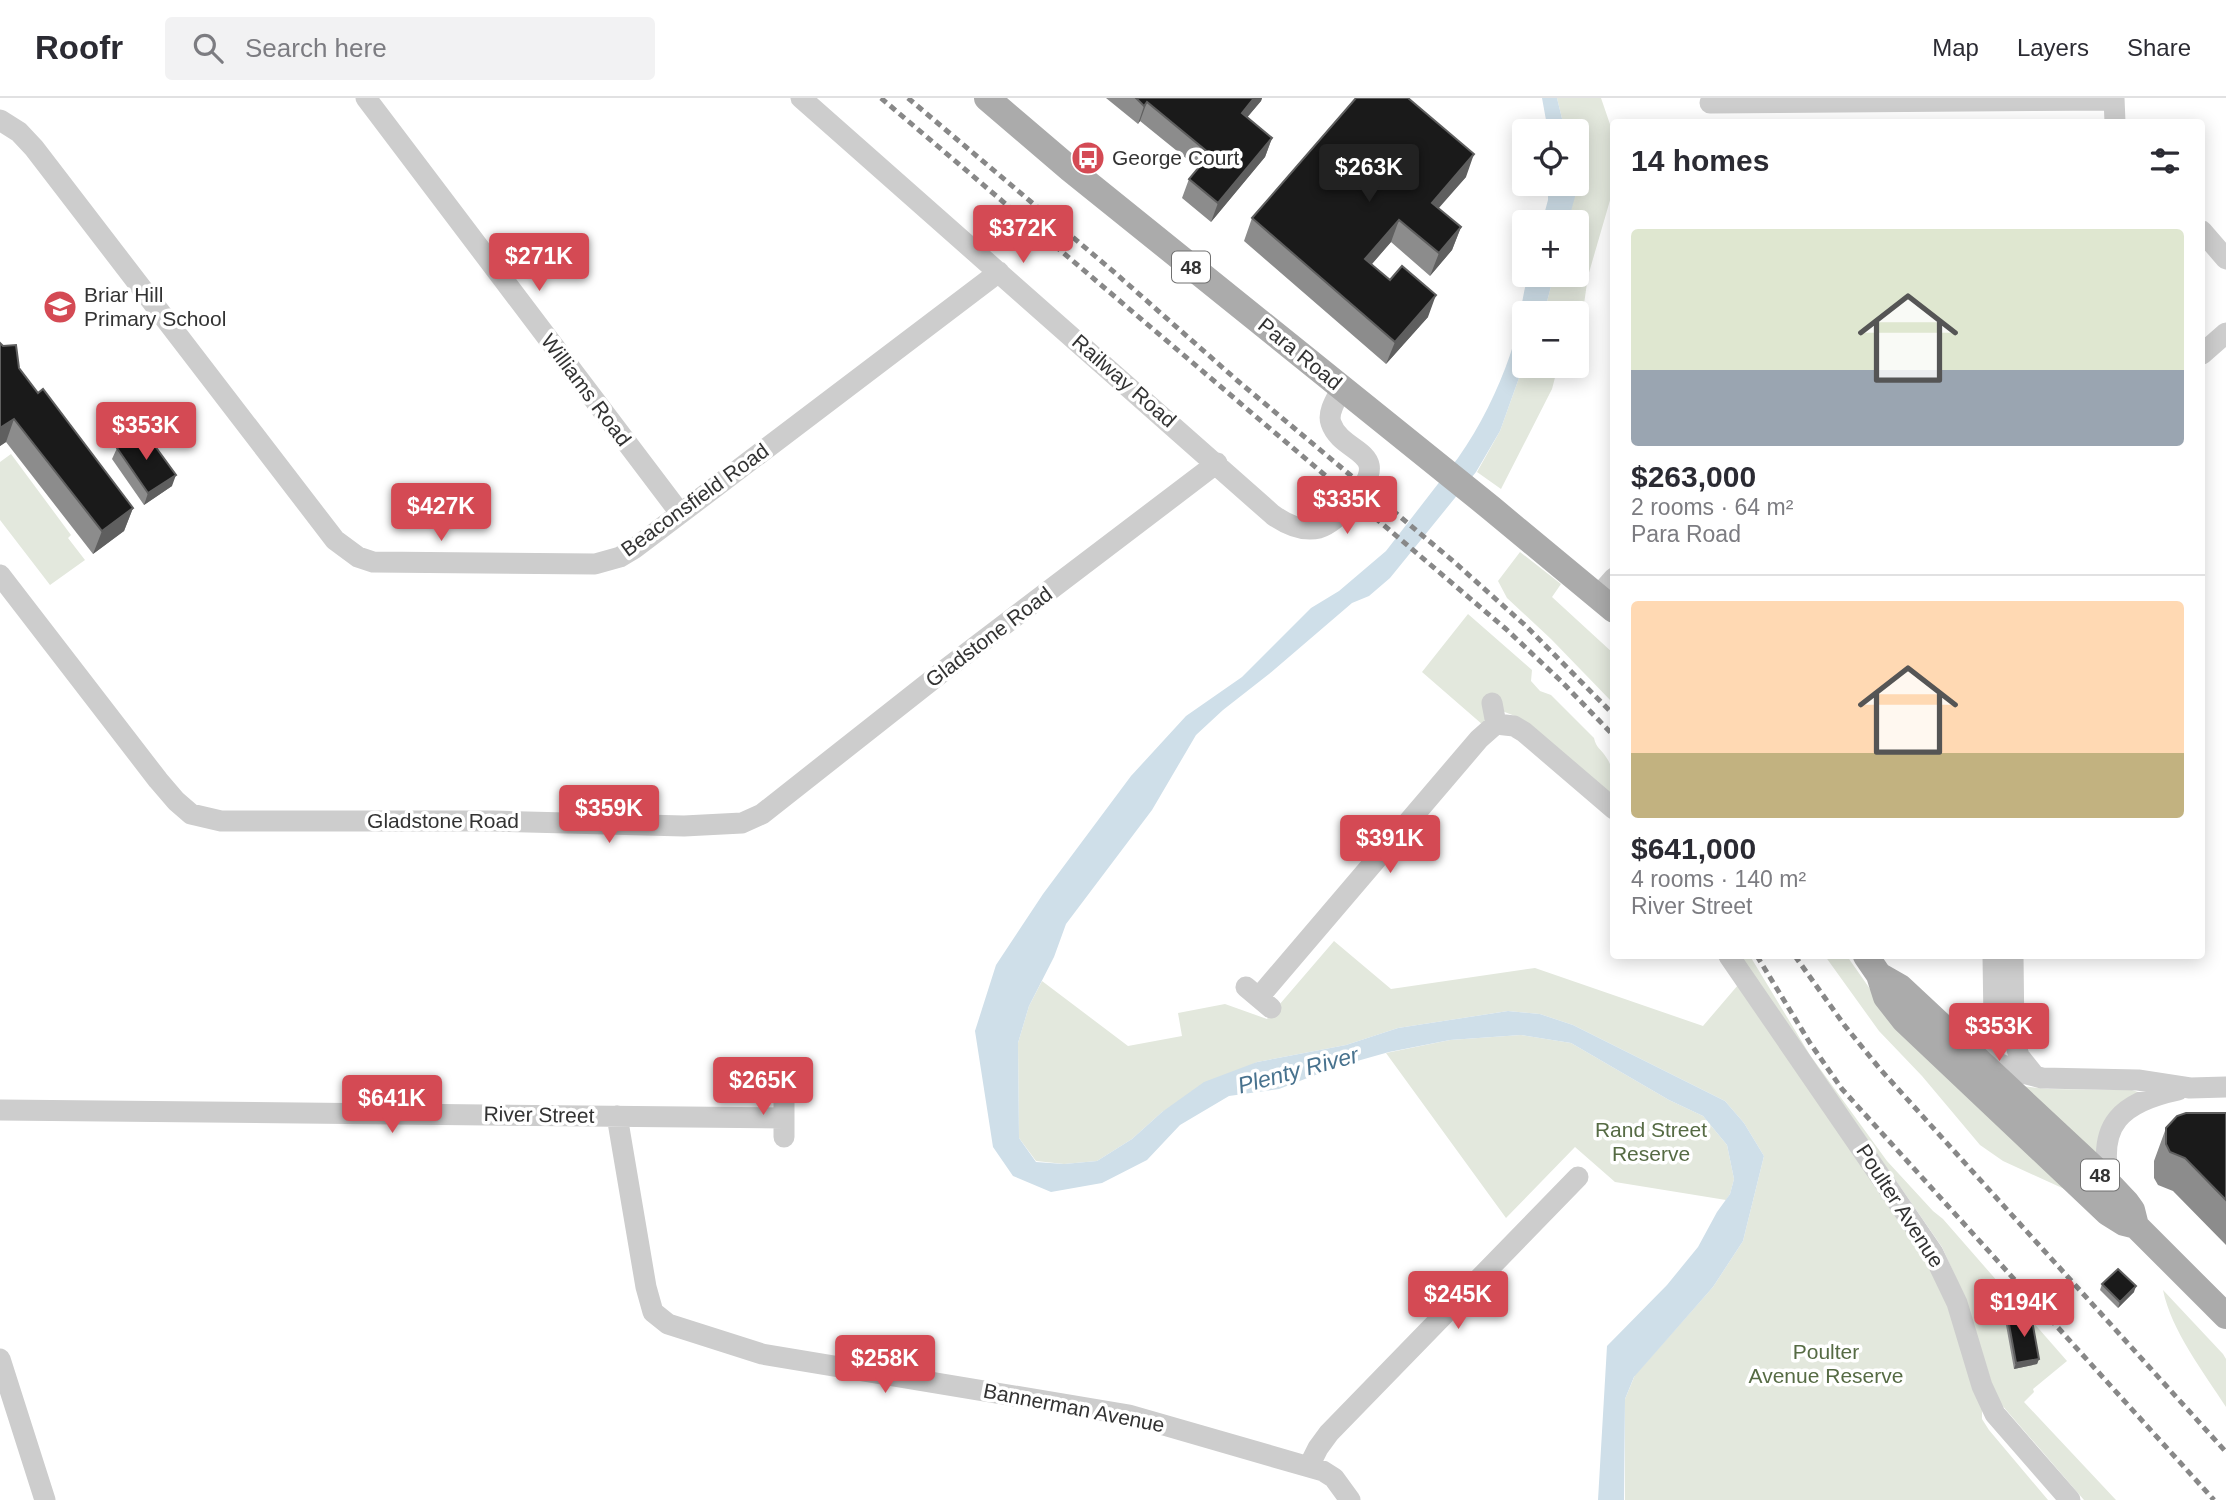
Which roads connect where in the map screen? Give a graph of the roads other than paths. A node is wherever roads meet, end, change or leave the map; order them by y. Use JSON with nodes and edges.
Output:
{"nodes":[{"id":1,"x":366,"y":98,"type":"edge"},
{"id":2,"x":801,"y":98,"type":"edge"},
{"id":3,"x":987,"y":98,"type":"edge"},
{"id":4,"x":2114,"y":99,"type":"edge"},
{"id":5,"x":1812,"y":100,"type":"edge"},
{"id":6,"x":1712,"y":108,"type":"edge"},
{"id":7,"x":2115,"y":119,"type":"edge"},
{"id":8,"x":0,"y":120,"type":"edge"},
{"id":9,"x":2205,"y":235,"type":"edge"},
{"id":10,"x":2226,"y":260,"type":"edge"},
{"id":11,"x":999,"y":272,"type":"junction"},
{"id":12,"x":2226,"y":333,"type":"edge"},
{"id":13,"x":2205,"y":351,"type":"edge"},
{"id":14,"x":1342,"y":388,"type":"junction"},
{"id":15,"x":1217,"y":463,"type":"junction"},
{"id":16,"x":680,"y":513,"type":"junction"},
{"id":17,"x":0,"y":575,"type":"edge"},
{"id":18,"x":1608,"y":594,"type":"edge"},
{"id":19,"x":1492,"y":703,"type":"dead end"},
{"id":20,"x":1496,"y":724,"type":"junction"},
{"id":21,"x":1610,"y":805,"type":"edge"},
{"id":22,"x":1731,"y":959,"type":"edge"},
{"id":23,"x":1993,"y":959,"type":"edge"},
{"id":24,"x":2013,"y":959,"type":"edge"},
{"id":25,"x":1872,"y":965,"type":"edge"},
{"id":26,"x":1259,"y":997,"type":"dead end"},
{"id":27,"x":2014,"y":1029,"type":"junction"},
{"id":28,"x":1969,"y":1051,"type":"junction"},
{"id":29,"x":2035,"y":1077,"type":"junction"},
{"id":30,"x":2226,"y":1087,"type":"edge"},
{"id":31,"x":2190,"y":1088,"type":"junction"},
{"id":32,"x":0,"y":1110,"type":"edge"},
{"id":33,"x":617,"y":1116,"type":"junction"},
{"id":34,"x":784,"y":1117,"type":"dead end"},
{"id":35,"x":1578,"y":1177,"type":"dead end"},
{"id":36,"x":2110,"y":1184,"type":"junction"},
{"id":37,"x":2136,"y":1226,"type":"junction"},
{"id":38,"x":2226,"y":1316,"type":"edge"},
{"id":39,"x":0,"y":1359,"type":"edge"},
{"id":40,"x":1310,"y":1466,"type":"junction"},
{"id":41,"x":45,"y":1500,"type":"edge"},
{"id":42,"x":1350,"y":1500,"type":"edge"},
{"id":43,"x":2070,"y":1500,"type":"edge"}],
"edges":[{"from":1,"to":16,"type":"street","name":"Williams Road"},
{"from":2,"to":11,"type":"street","name":"Railway Road"},
{"from":3,"to":14,"type":"main road","name":"Para Road","number":"48"},
{"from":4,"to":5,"type":"street"},
{"from":4,"to":7,"type":"street"},
{"from":5,"to":6,"type":"street"},
{"from":8,"to":16,"type":"street","name":"Beaconsfield Road"},
{"from":9,"to":10,"type":"street"},
{"from":11,"to":15,"type":"street","name":"Railway Road"},
{"from":11,"to":16,"type":"street","name":"Beaconsfield Road"},
{"from":12,"to":13,"type":"street"},
{"from":14,"to":15,"type":"street","name":"Railway Road"},
{"from":14,"to":18,"type":"main road","name":"Para Road","number":"48"},
{"from":15,"to":17,"type":"street","name":"Gladstone Road"},
{"from":19,"to":20,"type":"street"},
{"from":20,"to":21,"type":"street"},
{"from":20,"to":26,"type":"street"},
{"from":22,"to":43,"type":"street","name":"Poulter Avenue"},
{"from":23,"to":27,"type":"street"},
{"from":24,"to":27,"type":"street"},
{"from":25,"to":28,"type":"main road","number":"48"},
{"from":25,"to":37,"type":"main road","number":"48"},
{"from":27,"to":29,"type":"street"},
{"from":28,"to":29,"type":"street"},
{"from":28,"to":36,"type":"main road","number":"48"},
{"from":29,"to":31,"type":"street"},
{"from":30,"to":31,"type":"street"},
{"from":31,"to":36,"type":"street"},
{"from":32,"to":33,"type":"street","name":"River Street"},
{"from":33,"to":34,"type":"street","name":"River Street"},
{"from":33,"to":40,"type":"street","name":"Bannerman Avenue"},
{"from":35,"to":40,"type":"street"},
{"from":36,"to":37,"type":"main road","number":"48"},
{"from":37,"to":38,"type":"main road","number":"48"},
{"from":39,"to":41,"type":"street"},
{"from":40,"to":42,"type":"street","name":"Bannerman Avenue"}]}
